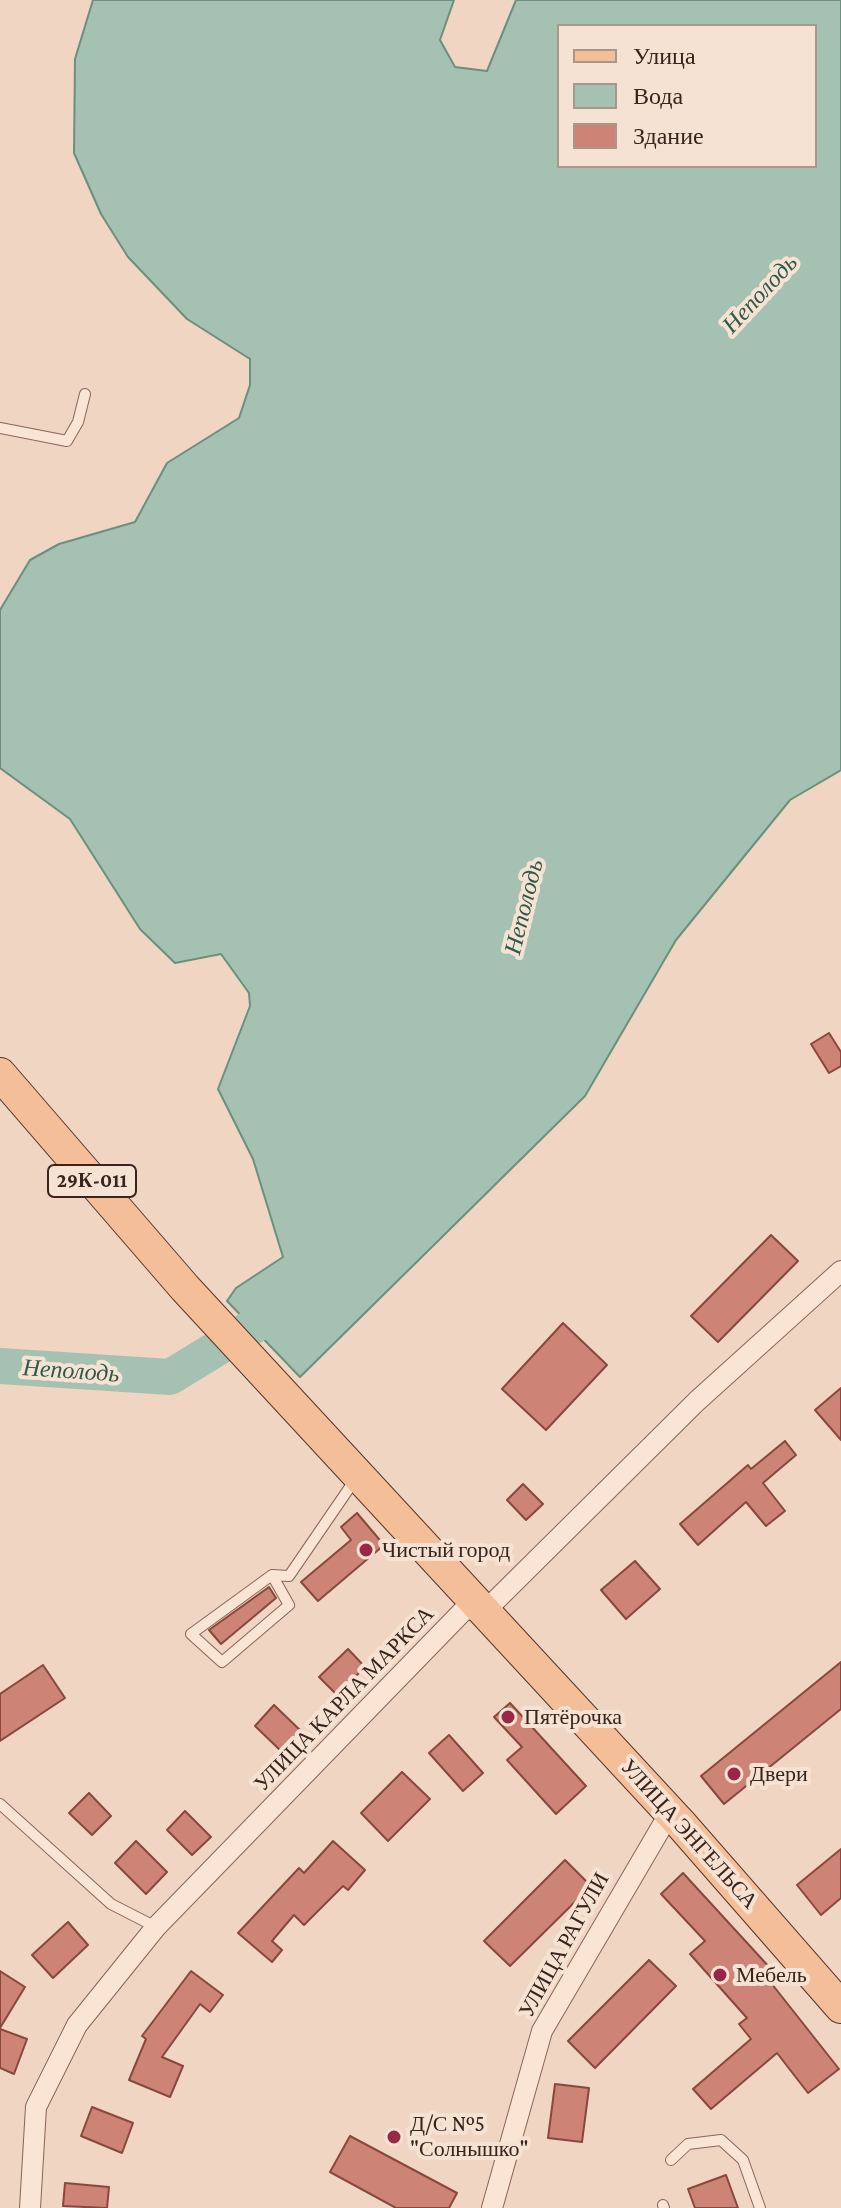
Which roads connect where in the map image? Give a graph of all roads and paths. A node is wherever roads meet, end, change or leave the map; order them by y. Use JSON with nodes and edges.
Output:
{"nodes":[{"id":1,"x":85,"y":394,"type":"dead end"},
{"id":2,"x":0,"y":428,"type":"edge"},
{"id":3,"x":0,"y":1074,"type":"edge"},
{"id":4,"x":841,"y":1271,"type":"edge"},
{"id":5,"x":371,"y":1489,"type":"junction"},
{"id":6,"x":272,"y":1575,"type":"junction"},
{"id":7,"x":485,"y":1611,"type":"junction"},
{"id":8,"x":0,"y":1804,"type":"edge"},
{"id":9,"x":680,"y":1823,"type":"junction"},
{"id":10,"x":156,"y":1927,"type":"junction"},
{"id":11,"x":837,"y":1991,"type":"edge"},
{"id":12,"x":671,"y":2160,"type":"dead end"},
{"id":13,"x":30,"y":2208,"type":"edge"},
{"id":14,"x":492,"y":2208,"type":"edge"},
{"id":15,"x":760,"y":2208,"type":"edge"}],
"edges":[{"from":1,"to":2,"type":"lane"},
{"from":3,"to":5,"type":"main road","name":"УЛИЦА ЭНГЕЛЬСА","number":"29К-011"},
{"from":4,"to":7,"type":"street","name":"УЛИЦА КАРЛА МАРКСА"},
{"from":5,"to":6,"type":"lane"},
{"from":5,"to":7,"type":"main road","name":"УЛИЦА ЭНГЕЛЬСА","number":"29К-011"},
{"from":6,"to":6,"type":"lane"},
{"from":7,"to":9,"type":"main road","name":"УЛИЦА ЭНГЕЛЬСА","number":"29К-011"},
{"from":7,"to":10,"type":"street","name":"УЛИЦА КАРЛА МАРКСА"},
{"from":8,"to":10,"type":"lane"},
{"from":9,"to":11,"type":"main road","name":"УЛИЦА ЭНГЕЛЬСА","number":"29К-011"},
{"from":9,"to":14,"type":"street","name":"УЛИЦА РАГУЛИ"},
{"from":10,"to":13,"type":"street","name":"УЛИЦА КАРЛА МАРКСА"},
{"from":12,"to":15,"type":"lane"}]}
